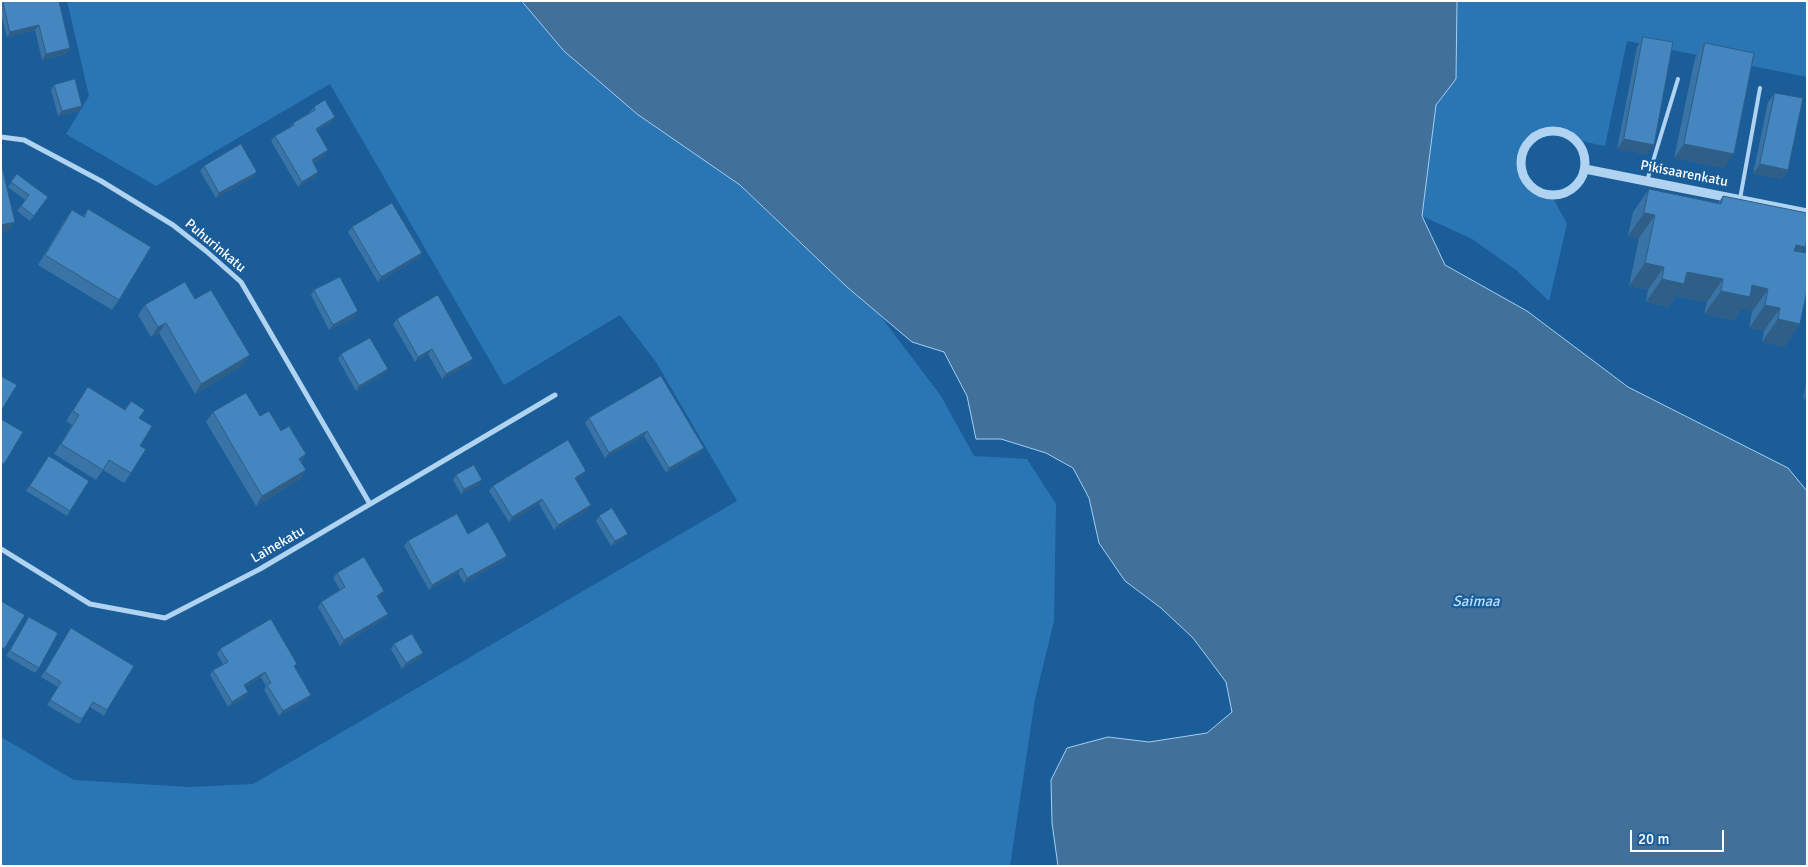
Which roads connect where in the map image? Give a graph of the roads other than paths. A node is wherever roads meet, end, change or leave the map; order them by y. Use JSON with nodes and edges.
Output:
{"nodes":[{"id":1,"x":1678,"y":79,"type":"dead end"},
{"id":2,"x":1760,"y":88,"type":"dead end"},
{"id":3,"x":1,"y":137,"type":"edge"},
{"id":4,"x":1585,"y":168,"type":"junction"},
{"id":5,"x":1647,"y":181,"type":"junction"},
{"id":6,"x":1740,"y":199,"type":"junction"},
{"id":7,"x":1807,"y":213,"type":"edge"},
{"id":8,"x":555,"y":395,"type":"dead end"},
{"id":9,"x":370,"y":504,"type":"junction"},
{"id":10,"x":1,"y":549,"type":"edge"}],
"edges":[{"from":1,"to":5,"type":"lane"},
{"from":2,"to":6,"type":"lane"},
{"from":3,"to":9,"type":"street","name":"Puhurinkatu"},
{"from":4,"to":4,"type":"street"},
{"from":4,"to":5,"type":"street","name":"Pikisaarenkatu"},
{"from":5,"to":6,"type":"street","name":"Pikisaarenkatu"},
{"from":6,"to":7,"type":"street","name":"Pikisaarenkatu"},
{"from":8,"to":9,"type":"street","name":"Lainekatu"},
{"from":9,"to":10,"type":"street","name":"Lainekatu"}]}
